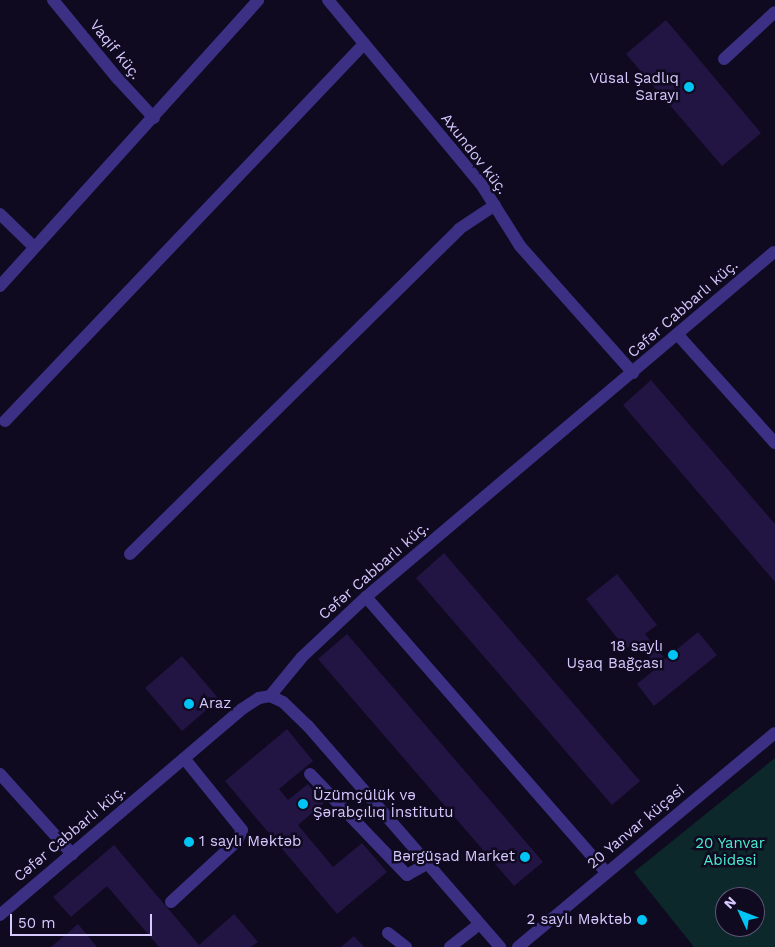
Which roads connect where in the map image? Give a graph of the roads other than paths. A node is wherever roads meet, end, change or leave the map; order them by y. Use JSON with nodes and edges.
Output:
{"nodes":[{"id":1,"x":53,"y":0,"type":"edge"},
{"id":2,"x":258,"y":0,"type":"edge"},
{"id":3,"x":328,"y":0,"type":"edge"},
{"id":4,"x":775,"y":12,"type":"edge"},
{"id":5,"x":364,"y":44,"type":"junction"},
{"id":6,"x":724,"y":59,"type":"dead end"},
{"id":7,"x":154,"y":118,"type":"junction"},
{"id":8,"x":495,"y":205,"type":"junction"},
{"id":9,"x":0,"y":214,"type":"edge"},
{"id":10,"x":34,"y":247,"type":"junction"},
{"id":11,"x":774,"y":252,"type":"edge"},
{"id":12,"x":0,"y":286,"type":"edge"},
{"id":13,"x":678,"y":335,"type":"junction"},
{"id":14,"x":633,"y":374,"type":"junction"},
{"id":15,"x":5,"y":421,"type":"dead end"},
{"id":16,"x":775,"y":443,"type":"edge"},
{"id":17,"x":130,"y":554,"type":"dead end"},
{"id":18,"x":366,"y":597,"type":"junction"},
{"id":19,"x":270,"y":696,"type":"junction"},
{"id":20,"x":775,"y":733,"type":"edge"},
{"id":21,"x":184,"y":758,"type":"junction"},
{"id":22,"x":0,"y":774,"type":"edge"},
{"id":23,"x":310,"y":774,"type":"dead end"},
{"id":24,"x":72,"y":854,"type":"junction"},
{"id":25,"x":427,"y":864,"type":"junction"},
{"id":26,"x":606,"y":872,"type":"junction"},
{"id":27,"x":171,"y":902,"type":"dead end"},
{"id":28,"x":0,"y":915,"type":"edge"},
{"id":29,"x":479,"y":924,"type":"junction"},
{"id":30,"x":388,"y":933,"type":"dead end"},
{"id":31,"x":406,"y":947,"type":"edge"},
{"id":32,"x":450,"y":947,"type":"edge"},
{"id":33,"x":499,"y":947,"type":"edge"},
{"id":34,"x":518,"y":947,"type":"edge"}],
"edges":[{"from":1,"to":7,"type":"street","name":"Vaqif küç."},
{"from":2,"to":7,"type":"street"},
{"from":3,"to":5,"type":"street","name":"Axundov küç."},
{"from":4,"to":6,"type":"street"},
{"from":5,"to":8,"type":"street","name":"Axundov küç."},
{"from":5,"to":15,"type":"street"},
{"from":7,"to":10,"type":"street"},
{"from":8,"to":14,"type":"street","name":"Axundov küç."},
{"from":8,"to":17,"type":"street"},
{"from":9,"to":10,"type":"street"},
{"from":10,"to":12,"type":"street"},
{"from":11,"to":13,"type":"street","name":"Cəfər Cabbarlı küç."},
{"from":13,"to":14,"type":"street","name":"Cəfər Cabbarlı küç."},
{"from":13,"to":16,"type":"street"},
{"from":14,"to":18,"type":"street","name":"Cəfər Cabbarlı küç."},
{"from":18,"to":19,"type":"street","name":"Cəfər Cabbarlı küç."},
{"from":18,"to":26,"type":"street"},
{"from":19,"to":21,"type":"street","name":"Cəfər Cabbarlı küç."},
{"from":19,"to":25,"type":"street"},
{"from":20,"to":26,"type":"street","name":"20 Yanvar küçəsi"},
{"from":21,"to":24,"type":"street","name":"Cəfər Cabbarlı küç."},
{"from":21,"to":27,"type":"street"},
{"from":22,"to":24,"type":"street"},
{"from":23,"to":25,"type":"street"},
{"from":24,"to":28,"type":"street","name":"Cəfər Cabbarlı küç."},
{"from":25,"to":29,"type":"street"},
{"from":26,"to":34,"type":"street","name":"20 Yanvar küçəsi"},
{"from":29,"to":32,"type":"street"},
{"from":29,"to":33,"type":"street"},
{"from":30,"to":31,"type":"street"}]}
